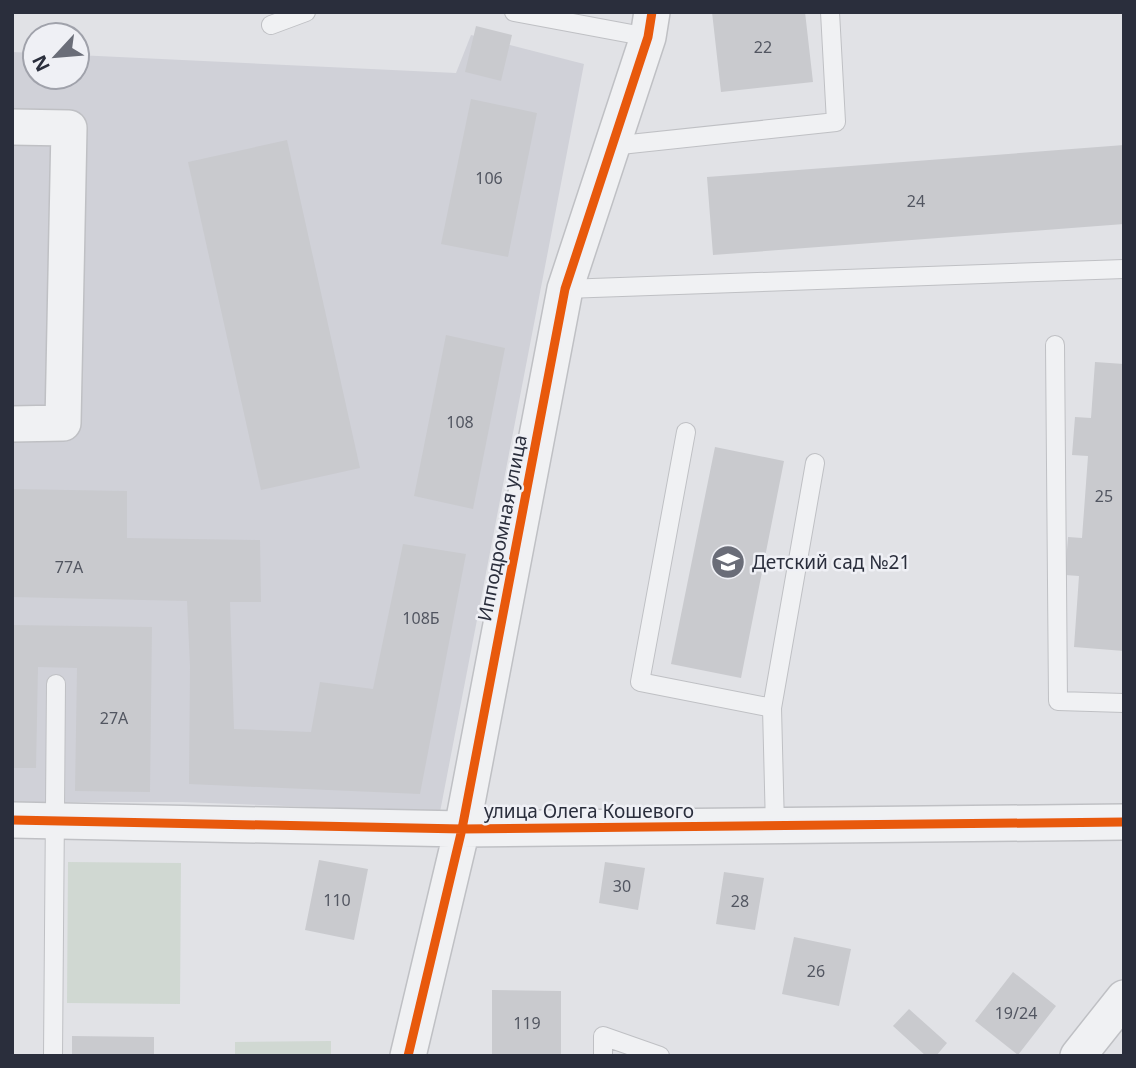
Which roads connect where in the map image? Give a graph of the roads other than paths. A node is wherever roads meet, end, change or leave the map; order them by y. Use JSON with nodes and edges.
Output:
{"nodes":[{"id":1,"x":306,"y":12,"type":"edge"},
{"id":2,"x":514,"y":12,"type":"edge"},
{"id":3,"x":830,"y":12,"type":"edge"},
{"id":4,"x":271,"y":25,"type":"dead end"},
{"id":5,"x":650,"y":25,"type":"edge"},
{"id":6,"x":12,"y":127,"type":"edge"},
{"id":7,"x":611,"y":146,"type":"junction"},
{"id":8,"x":1124,"y":269,"type":"edge"},
{"id":9,"x":565,"y":289,"type":"junction"},
{"id":10,"x":1055,"y":345,"type":"dead end"},
{"id":11,"x":12,"y":424,"type":"edge"},
{"id":12,"x":686,"y":432,"type":"dead end"},
{"id":13,"x":816,"y":463,"type":"dead end"},
{"id":14,"x":56,"y":684,"type":"dead end"},
{"id":15,"x":1124,"y":703,"type":"edge"},
{"id":16,"x":772,"y":708,"type":"junction"},
{"id":17,"x":12,"y":820,"type":"edge"},
{"id":18,"x":54,"y":821,"type":"junction"},
{"id":19,"x":1124,"y":822,"type":"edge"},
{"id":20,"x":775,"y":827,"type":"junction"},
{"id":21,"x":462,"y":829,"type":"junction"},
{"id":22,"x":1124,"y":998,"type":"edge"},
{"id":23,"x":53,"y":1056,"type":"edge"},
{"id":24,"x":408,"y":1056,"type":"edge"},
{"id":25,"x":603,"y":1056,"type":"edge"},
{"id":26,"x":660,"y":1056,"type":"edge"},
{"id":27,"x":1078,"y":1056,"type":"edge"}],
"edges":[{"from":1,"to":4,"type":"lane"},
{"from":2,"to":5,"type":"lane"},
{"from":3,"to":7,"type":"lane"},
{"from":5,"to":7,"type":"street","name":"Ипподромная улица"},
{"from":6,"to":11,"type":"street"},
{"from":7,"to":9,"type":"street","name":"Ипподромная улица"},
{"from":8,"to":9,"type":"lane"},
{"from":9,"to":21,"type":"street","name":"Ипподромная улица"},
{"from":10,"to":15,"type":"lane"},
{"from":12,"to":16,"type":"lane"},
{"from":13,"to":16,"type":"lane"},
{"from":14,"to":18,"type":"lane"},
{"from":16,"to":20,"type":"lane"},
{"from":17,"to":18,"type":"street","name":"улица Олега Кошевого"},
{"from":18,"to":21,"type":"street","name":"улица Олега Кошевого"},
{"from":18,"to":23,"type":"lane"},
{"from":19,"to":20,"type":"street","name":"улица Олега Кошевого"},
{"from":20,"to":21,"type":"street","name":"улица Олега Кошевого"},
{"from":21,"to":24,"type":"street","name":"Ипподромная улица"},
{"from":22,"to":27,"type":"street"},
{"from":25,"to":26,"type":"lane"}]}
